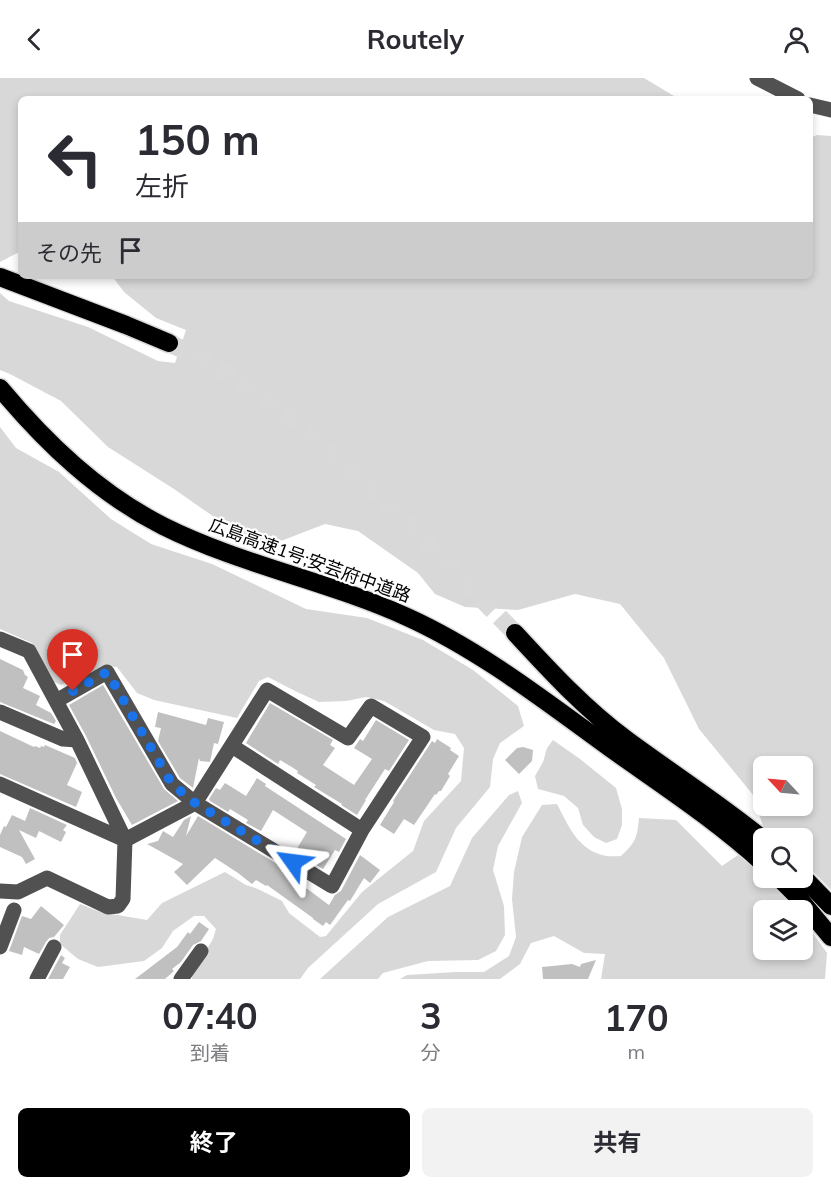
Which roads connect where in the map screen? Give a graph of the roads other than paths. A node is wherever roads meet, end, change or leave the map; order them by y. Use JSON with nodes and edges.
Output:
{"nodes":[{"id":1,"x":757,"y":78,"type":"edge"},
{"id":2,"x":792,"y":96,"type":"edge"},
{"id":3,"x":813,"y":106,"type":"edge"},
{"id":4,"x":831,"y":110,"type":"edge"},
{"id":5,"x":0,"y":277,"type":"edge"},
{"id":6,"x":169,"y":343,"type":"tunnel mouth"},
{"id":7,"x":4,"y":392,"type":"edge"},
{"id":8,"x":515,"y":633,"type":"tunnel mouth"},
{"id":9,"x":0,"y":639,"type":"edge"},
{"id":10,"x":56,"y":701,"type":"junction"},
{"id":11,"x":0,"y":712,"type":"edge"},
{"id":12,"x":77,"y":740,"type":"junction"},
{"id":13,"x":232,"y":746,"type":"junction"},
{"id":14,"x":0,"y":784,"type":"edge"},
{"id":15,"x":195,"y":803,"type":"junction"},
{"id":16,"x":732,"y":826,"type":"junction"},
{"id":17,"x":362,"y":830,"type":"junction"},
{"id":18,"x":753,"y":835,"type":"edge"},
{"id":19,"x":125,"y":840,"type":"junction"},
{"id":20,"x":753,"y":851,"type":"edge"},
{"id":21,"x":813,"y":887,"type":"edge"},
{"id":22,"x":789,"y":888,"type":"edge"},
{"id":23,"x":0,"y":891,"type":"edge"},
{"id":24,"x":831,"y":906,"type":"edge"},
{"id":25,"x":15,"y":910,"type":"dead end"},
{"id":26,"x":831,"y":937,"type":"edge"},
{"id":27,"x":0,"y":947,"type":"edge"},
{"id":28,"x":54,"y":947,"type":"dead end"},
{"id":29,"x":201,"y":951,"type":"dead end"},
{"id":30,"x":38,"y":979,"type":"edge"},
{"id":31,"x":181,"y":979,"type":"edge"}],
"edges":[{"from":1,"to":2,"type":"street"},
{"from":3,"to":4,"type":"street"},
{"from":5,"to":6,"type":"highway"},
{"from":7,"to":16,"type":"highway","name":"広島高速1号;安芸府中道路"},
{"from":8,"to":16,"type":"highway","name":"広島高速1号;安芸府中道路"},
{"from":9,"to":10,"type":"street"},
{"from":10,"to":12,"type":"street"},
{"from":10,"to":15,"type":"street"},
{"from":11,"to":12,"type":"street"},
{"from":12,"to":19,"type":"street"},
{"from":13,"to":15,"type":"street"},
{"from":13,"to":17,"type":"street"},
{"from":13,"to":17,"type":"street"},
{"from":14,"to":19,"type":"street"},
{"from":15,"to":17,"type":"street"},
{"from":15,"to":19,"type":"street"},
{"from":16,"to":18,"type":"highway","name":"広島高速1号;安芸府中道路"},
{"from":16,"to":20,"type":"highway","name":"広島高速1号;安芸府中道路"},
{"from":19,"to":23,"type":"street"},
{"from":21,"to":24,"type":"highway"},
{"from":22,"to":26,"type":"highway"},
{"from":25,"to":27,"type":"street"},
{"from":28,"to":30,"type":"street"},
{"from":29,"to":31,"type":"street"}]}
